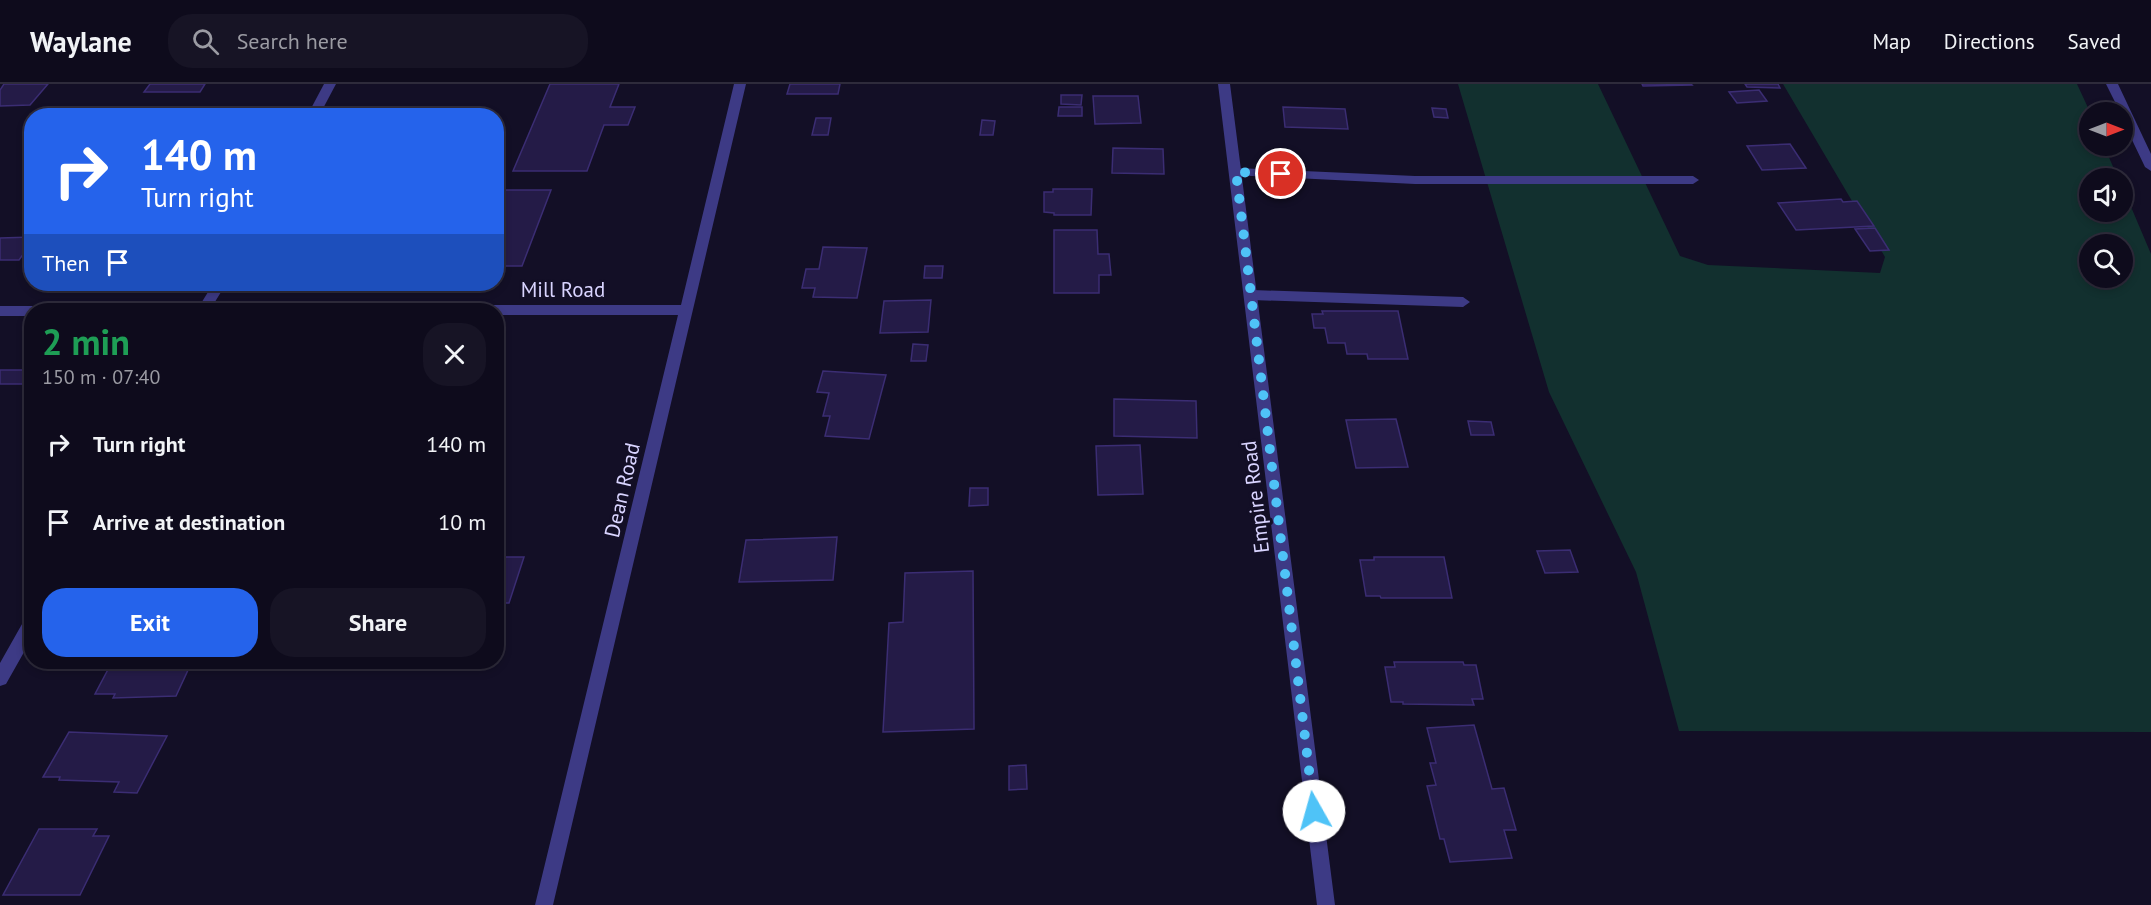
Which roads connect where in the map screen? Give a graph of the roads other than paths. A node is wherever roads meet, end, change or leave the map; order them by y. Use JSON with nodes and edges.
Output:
{"nodes":[{"id":1,"x":330,"y":84,"type":"edge"},
{"id":2,"x":740,"y":84,"type":"edge"},
{"id":3,"x":1224,"y":84,"type":"edge"},
{"id":4,"x":2112,"y":84,"type":"edge"},
{"id":5,"x":317,"y":108,"type":"edge"},
{"id":6,"x":2151,"y":167,"type":"edge"},
{"id":7,"x":1236,"y":172,"type":"junction"},
{"id":8,"x":1693,"y":180,"type":"dead end"},
{"id":9,"x":1252,"y":296,"type":"junction"},
{"id":10,"x":1463,"y":302,"type":"dead end"},
{"id":11,"x":504,"y":310,"type":"edge"},
{"id":12,"x":687,"y":310,"type":"junction"},
{"id":13,"x":0,"y":311,"type":"edge"},
{"id":14,"x":24,"y":311,"type":"edge"},
{"id":15,"x":24,"y":636,"type":"edge"},
{"id":16,"x":0,"y":679,"type":"edge"},
{"id":17,"x":544,"y":905,"type":"edge"},
{"id":18,"x":1326,"y":905,"type":"edge"}],
"edges":[{"from":1,"to":5,"type":"street"},
{"from":2,"to":12,"type":"street","name":"Dean Road"},
{"from":3,"to":7,"type":"street","name":"Empire Road"},
{"from":4,"to":6,"type":"street"},
{"from":7,"to":8,"type":"street"},
{"from":7,"to":9,"type":"street","name":"Empire Road"},
{"from":9,"to":10,"type":"street"},
{"from":9,"to":18,"type":"street","name":"Empire Road"},
{"from":11,"to":12,"type":"street","name":"Mill Road"},
{"from":12,"to":17,"type":"street","name":"Dean Road"},
{"from":13,"to":14,"type":"street"},
{"from":15,"to":16,"type":"street"}]}
